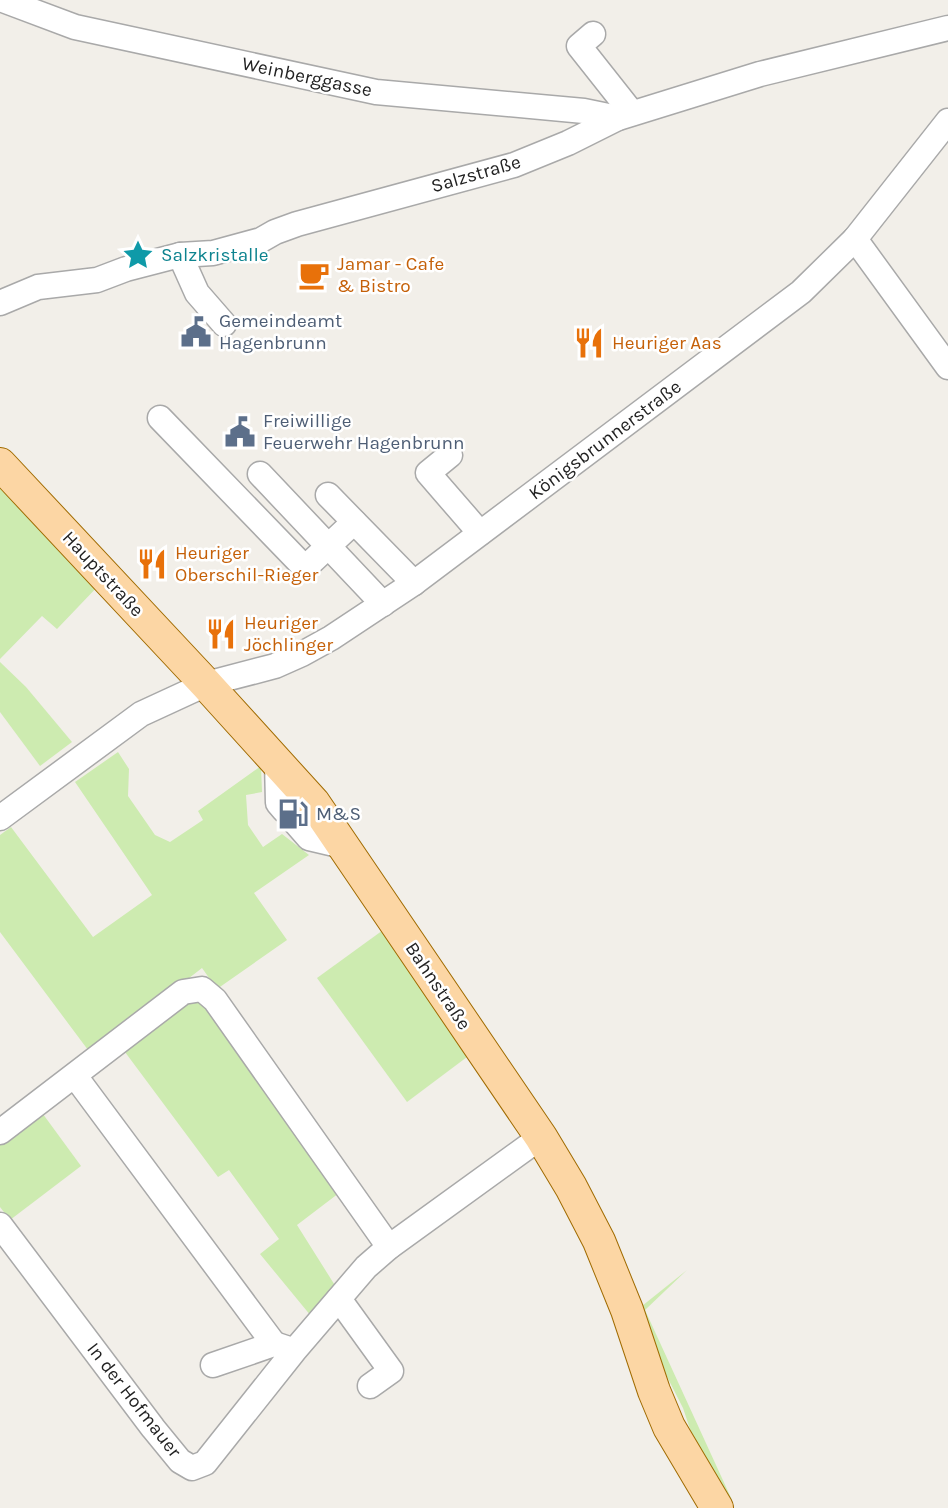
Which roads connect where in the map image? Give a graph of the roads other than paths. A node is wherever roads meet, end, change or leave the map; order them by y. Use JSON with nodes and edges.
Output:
{"nodes":[{"id":1,"x":3,"y":0,"type":"edge"},
{"id":2,"x":948,"y":28,"type":"edge"},
{"id":3,"x":593,"y":34,"type":"dead end"},
{"id":4,"x":625,"y":116,"type":"junction"},
{"id":5,"x":948,"y":121,"type":"edge"},
{"id":6,"x":855,"y":239,"type":"junction"},
{"id":7,"x":180,"y":255,"type":"junction"},
{"id":8,"x":0,"y":303,"type":"edge"},
{"id":9,"x":224,"y":324,"type":"dead end"},
{"id":10,"x":948,"y":367,"type":"edge"},
{"id":11,"x":160,"y":418,"type":"dead end"},
{"id":12,"x":450,"y":455,"type":"dead end"},
{"id":13,"x":0,"y":464,"type":"edge"},
{"id":14,"x":260,"y":474,"type":"dead end"},
{"id":15,"x":328,"y":495,"type":"dead end"},
{"id":16,"x":354,"y":522,"type":"junction"},
{"id":17,"x":480,"y":533,"type":"junction"},
{"id":18,"x":328,"y":547,"type":"junction"},
{"id":19,"x":414,"y":583,"type":"junction"},
{"id":20,"x":383,"y":604,"type":"junction"},
{"id":21,"x":206,"y":684,"type":"junction"},
{"id":22,"x":277,"y":761,"type":"junction"},
{"id":23,"x":0,"y":818,"type":"edge"},
{"id":24,"x":343,"y":846,"type":"junction"},
{"id":25,"x":75,"y":1076,"type":"junction"},
{"id":26,"x":0,"y":1132,"type":"edge"},
{"id":27,"x":541,"y":1137,"type":"junction"},
{"id":28,"x":0,"y":1225,"type":"edge"},
{"id":29,"x":388,"y":1247,"type":"junction"},
{"id":30,"x":339,"y":1299,"type":"junction"},
{"id":31,"x":284,"y":1347,"type":"junction"},
{"id":32,"x":213,"y":1365,"type":"dead end"},
{"id":33,"x":370,"y":1386,"type":"dead end"},
{"id":34,"x":710,"y":1494,"type":"edge"}],
"edges":[{"from":1,"to":4,"type":"street","name":"Weinberggasse"},
{"from":2,"to":4,"type":"street","name":"Salzstraße"},
{"from":3,"to":4,"type":"street"},
{"from":4,"to":7,"type":"street","name":"Salzstraße"},
{"from":5,"to":6,"type":"street","name":"Königsbrunnerstraße"},
{"from":6,"to":10,"type":"street"},
{"from":6,"to":17,"type":"street","name":"Königsbrunnerstraße"},
{"from":7,"to":8,"type":"street","name":"Salzstraße"},
{"from":7,"to":9,"type":"street"},
{"from":11,"to":18,"type":"street"},
{"from":12,"to":17,"type":"street"},
{"from":13,"to":21,"type":"main road","name":"Hauptstraße"},
{"from":14,"to":18,"type":"street"},
{"from":15,"to":16,"type":"street"},
{"from":16,"to":18,"type":"street"},
{"from":16,"to":19,"type":"street"},
{"from":17,"to":19,"type":"street","name":"Königsbrunnerstraße"},
{"from":18,"to":20,"type":"street"},
{"from":19,"to":20,"type":"street","name":"Königsbrunnerstraße"},
{"from":20,"to":21,"type":"street","name":"Königsbrunnerstraße"},
{"from":21,"to":22,"type":"main road","name":"Bahnstraße"},
{"from":21,"to":23,"type":"street","name":"Königsbrunnerstraße"},
{"from":22,"to":24,"type":"main road","name":"Bahnstraße"},
{"from":22,"to":24,"type":"street"},
{"from":24,"to":27,"type":"main road","name":"Bahnstraße"},
{"from":25,"to":26,"type":"street"},
{"from":25,"to":29,"type":"street"},
{"from":25,"to":31,"type":"street"},
{"from":27,"to":29,"type":"street","name":"In der Hofmauer"},
{"from":27,"to":34,"type":"main road","name":"Bahnstraße"},
{"from":28,"to":31,"type":"street","name":"In der Hofmauer"},
{"from":29,"to":30,"type":"street","name":"In der Hofmauer"},
{"from":30,"to":31,"type":"street","name":"In der Hofmauer"},
{"from":30,"to":33,"type":"street"},
{"from":31,"to":32,"type":"street"}]}
